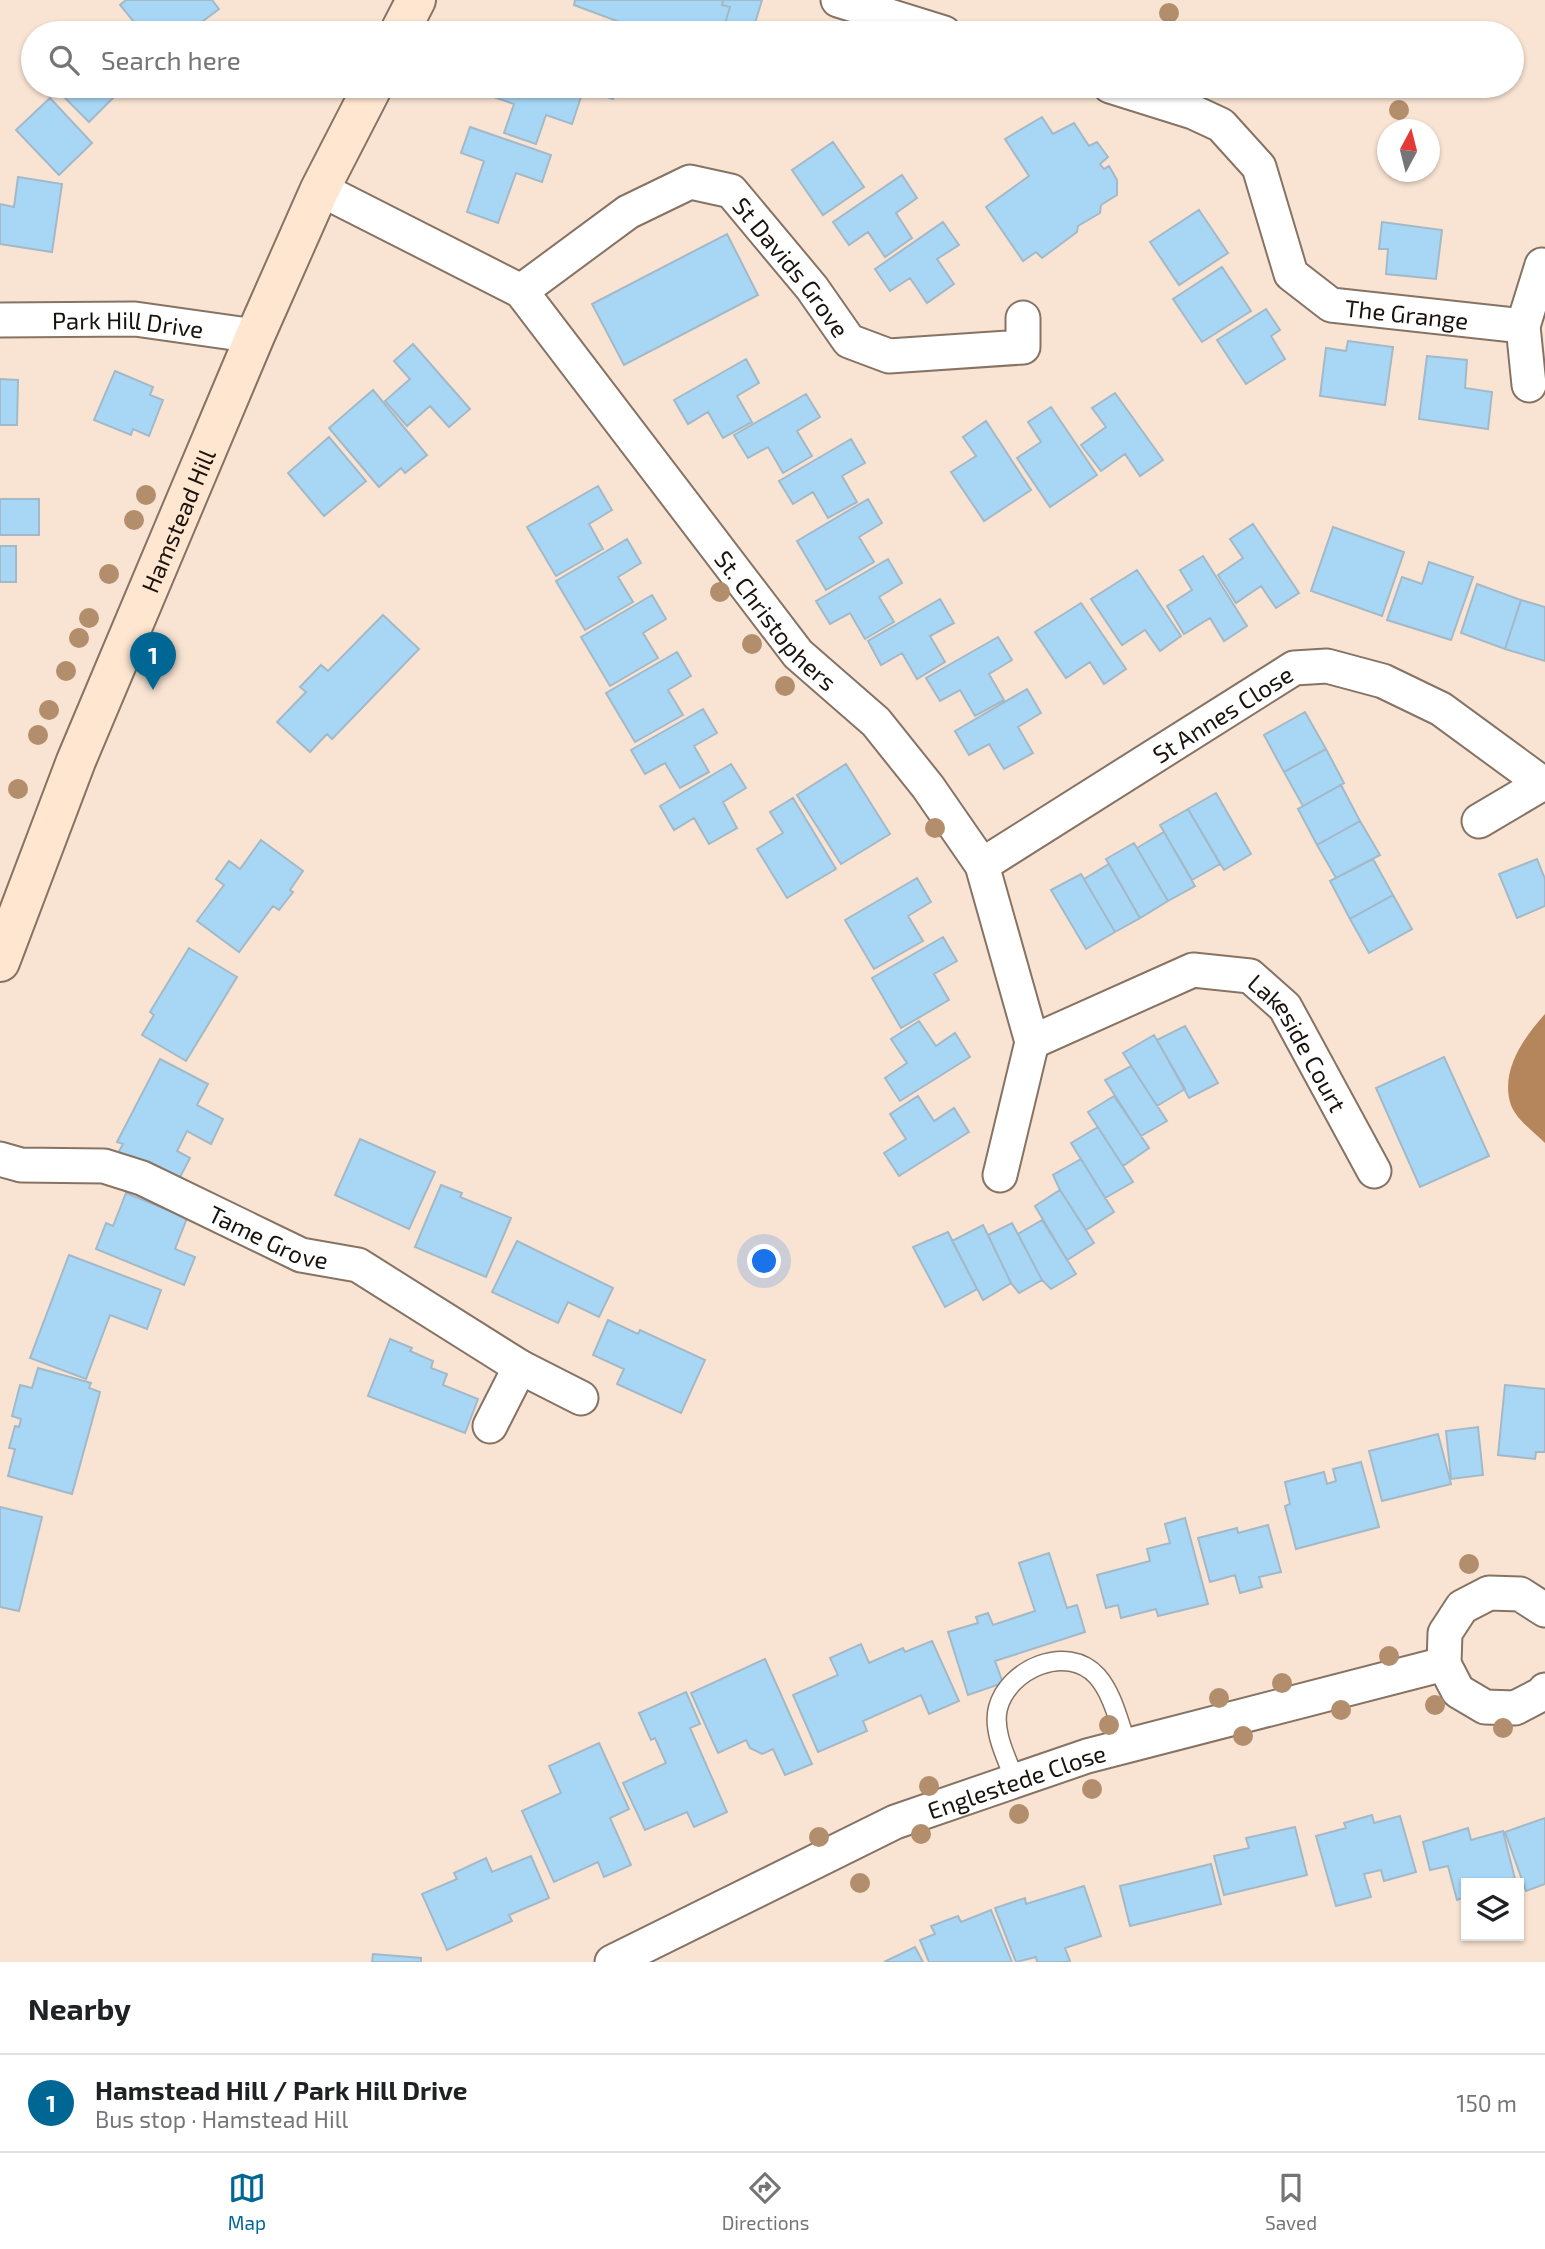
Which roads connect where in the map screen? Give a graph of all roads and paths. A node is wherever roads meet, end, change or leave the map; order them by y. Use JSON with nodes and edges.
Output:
{"nodes":[{"id":1,"x":416,"y":0,"type":"edge"},
{"id":2,"x":838,"y":0,"type":"edge"},
{"id":3,"x":405,"y":21,"type":"edge"},
{"id":4,"x":905,"y":21,"type":"edge"},
{"id":5,"x":367,"y":98,"type":"edge"},
{"id":6,"x":1148,"y":98,"type":"edge"},
{"id":7,"x":320,"y":189,"type":"junction"},
{"id":8,"x":1542,"y":265,"type":"dead end"},
{"id":9,"x":521,"y":291,"type":"junction"},
{"id":10,"x":1023,"y":318,"type":"dead end"},
{"id":11,"x":0,"y":320,"type":"edge"},
{"id":12,"x":1523,"y":326,"type":"junction"},
{"id":13,"x":255,"y":336,"type":"junction"},
{"id":14,"x":1529,"y":385,"type":"dead end"},
{"id":15,"x":1543,"y":782,"type":"edge"},
{"id":16,"x":1479,"y":821,"type":"dead end"},
{"id":17,"x":982,"y":865,"type":"junction"},
{"id":18,"x":0,"y":962,"type":"edge"},
{"id":19,"x":1032,"y":1042,"type":"junction"},
{"id":20,"x":0,"y":1159,"type":"edge"},
{"id":21,"x":1374,"y":1171,"type":"dead end"},
{"id":22,"x":1000,"y":1175,"type":"dead end"},
{"id":23,"x":520,"y":1367,"type":"junction"},
{"id":24,"x":581,"y":1398,"type":"dead end"},
{"id":25,"x":490,"y":1426,"type":"dead end"},
{"id":26,"x":1545,"y":1610,"type":"edge"},
{"id":27,"x":1444,"y":1664,"type":"junction"},
{"id":28,"x":1545,"y":1690,"type":"edge"},
{"id":29,"x":1127,"y":1745,"type":"junction"},
{"id":30,"x":1016,"y":1780,"type":"junction"},
{"id":31,"x":612,"y":1962,"type":"edge"}],
"edges":[{"from":1,"to":3,"type":"main road"},
{"from":2,"to":4,"type":"street"},
{"from":5,"to":7,"type":"main road","name":"Hamstead Hill"},
{"from":6,"to":12,"type":"street","name":"The Grange"},
{"from":7,"to":9,"type":"street","name":"St. Christophers"},
{"from":7,"to":13,"type":"main road","name":"Hamstead Hill"},
{"from":8,"to":12,"type":"street"},
{"from":9,"to":10,"type":"street","name":"St Davids Grove"},
{"from":9,"to":17,"type":"street","name":"St. Christophers"},
{"from":11,"to":13,"type":"street","name":"Park Hill Drive"},
{"from":12,"to":14,"type":"street"},
{"from":13,"to":18,"type":"main road","name":"Hamstead Hill"},
{"from":15,"to":16,"type":"street","name":"St Annes Close"},
{"from":15,"to":17,"type":"street","name":"St Annes Close"},
{"from":17,"to":19,"type":"street","name":"St. Christophers"},
{"from":19,"to":21,"type":"street","name":"Lakeside Court"},
{"from":19,"to":22,"type":"street","name":"St. Christophers"},
{"from":20,"to":23,"type":"street","name":"Tame Grove"},
{"from":23,"to":24,"type":"street","name":"Tame Grove"},
{"from":23,"to":25,"type":"street"},
{"from":26,"to":27,"type":"street"},
{"from":27,"to":28,"type":"street"},
{"from":27,"to":29,"type":"street","name":"Englestede Close"},
{"from":29,"to":30,"type":"street","name":"Englestede Close"},
{"from":29,"to":30,"type":"lane"},
{"from":30,"to":31,"type":"street","name":"Englestede Close"}]}
